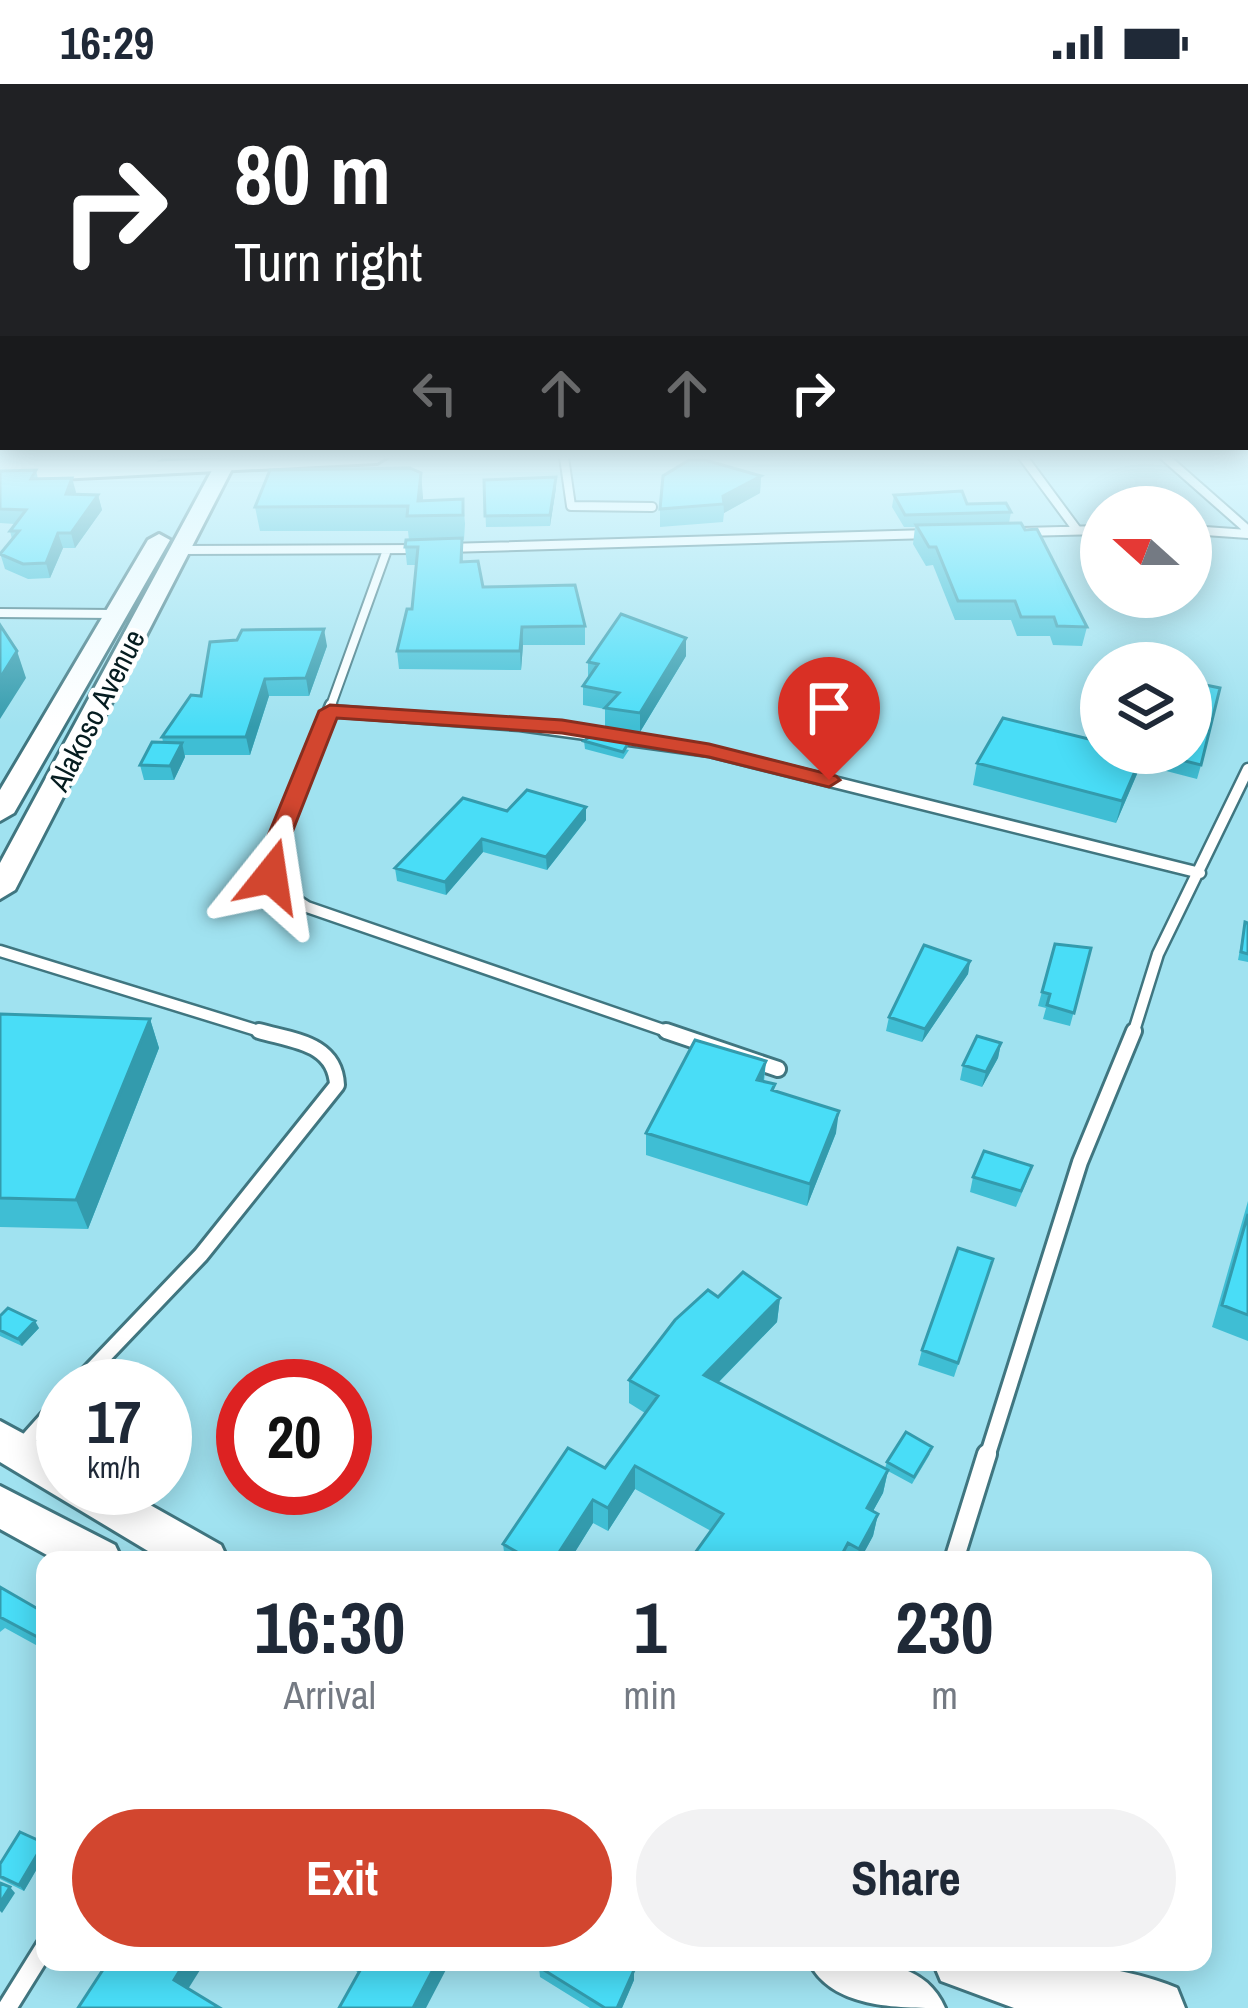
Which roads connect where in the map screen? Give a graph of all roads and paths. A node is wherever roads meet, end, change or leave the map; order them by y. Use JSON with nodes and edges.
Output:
{"nodes":[{"id":1,"x":158,"y":547,"type":"edge"},
{"id":2,"x":177,"y":547,"type":"edge"},
{"id":3,"x":497,"y":547,"type":"edge"},
{"id":4,"x":176,"y":550,"type":"junction"},
{"id":5,"x":387,"y":550,"type":"junction"},
{"id":6,"x":0,"y":613,"type":"edge"},
{"id":7,"x":113,"y":614,"type":"junction"},
{"id":8,"x":330,"y":711,"type":"junction"},
{"id":9,"x":1248,"y":769,"type":"edge"},
{"id":10,"x":0,"y":813,"type":"edge"},
{"id":11,"x":1200,"y":873,"type":"junction"},
{"id":12,"x":0,"y":890,"type":"edge"},
{"id":13,"x":0,"y":951,"type":"edge"},
{"id":14,"x":778,"y":1069,"type":"dead end"},
{"id":15,"x":102,"y":1359,"type":"edge"},
{"id":16,"x":36,"y":1423,"type":"edge"},
{"id":17,"x":9,"y":1446,"type":"edge"},
{"id":18,"x":36,"y":1462,"type":"edge"},
{"id":19,"x":0,"y":1506,"type":"edge"},
{"id":20,"x":127,"y":1515,"type":"edge"},
{"id":21,"x":82,"y":1551,"type":"edge"},
{"id":22,"x":190,"y":1551,"type":"edge"},
{"id":23,"x":957,"y":1551,"type":"edge"},
{"id":24,"x":36,"y":1961,"type":"edge"},
{"id":25,"x":852,"y":1971,"type":"edge"},
{"id":26,"x":986,"y":1971,"type":"edge"},
{"id":27,"x":7,"y":2008,"type":"edge"},
{"id":28,"x":916,"y":2008,"type":"edge"},
{"id":29,"x":1157,"y":2008,"type":"edge"}],
"edges":[{"from":1,"to":7,"type":"street","name":"Alakoso Avenue"},
{"from":2,"to":4,"type":"street","name":"Alakoso Avenue"},
{"from":3,"to":5,"type":"lane"},
{"from":4,"to":5,"type":"lane"},
{"from":4,"to":12,"type":"street","name":"Alakoso Avenue"},
{"from":5,"to":8,"type":"lane"},
{"from":6,"to":7,"type":"lane"},
{"from":7,"to":10,"type":"street","name":"Alakoso Avenue"},
{"from":8,"to":11,"type":"lane"},
{"from":8,"to":14,"type":"lane"},
{"from":9,"to":11,"type":"lane"},
{"from":11,"to":23,"type":"lane"},
{"from":13,"to":15,"type":"lane"},
{"from":16,"to":17,"type":"lane"},
{"from":17,"to":18,"type":"street"},
{"from":19,"to":21,"type":"street"},
{"from":20,"to":22,"type":"street"},
{"from":24,"to":27,"type":"lane"},
{"from":25,"to":28,"type":"street"},
{"from":26,"to":29,"type":"street"}]}
